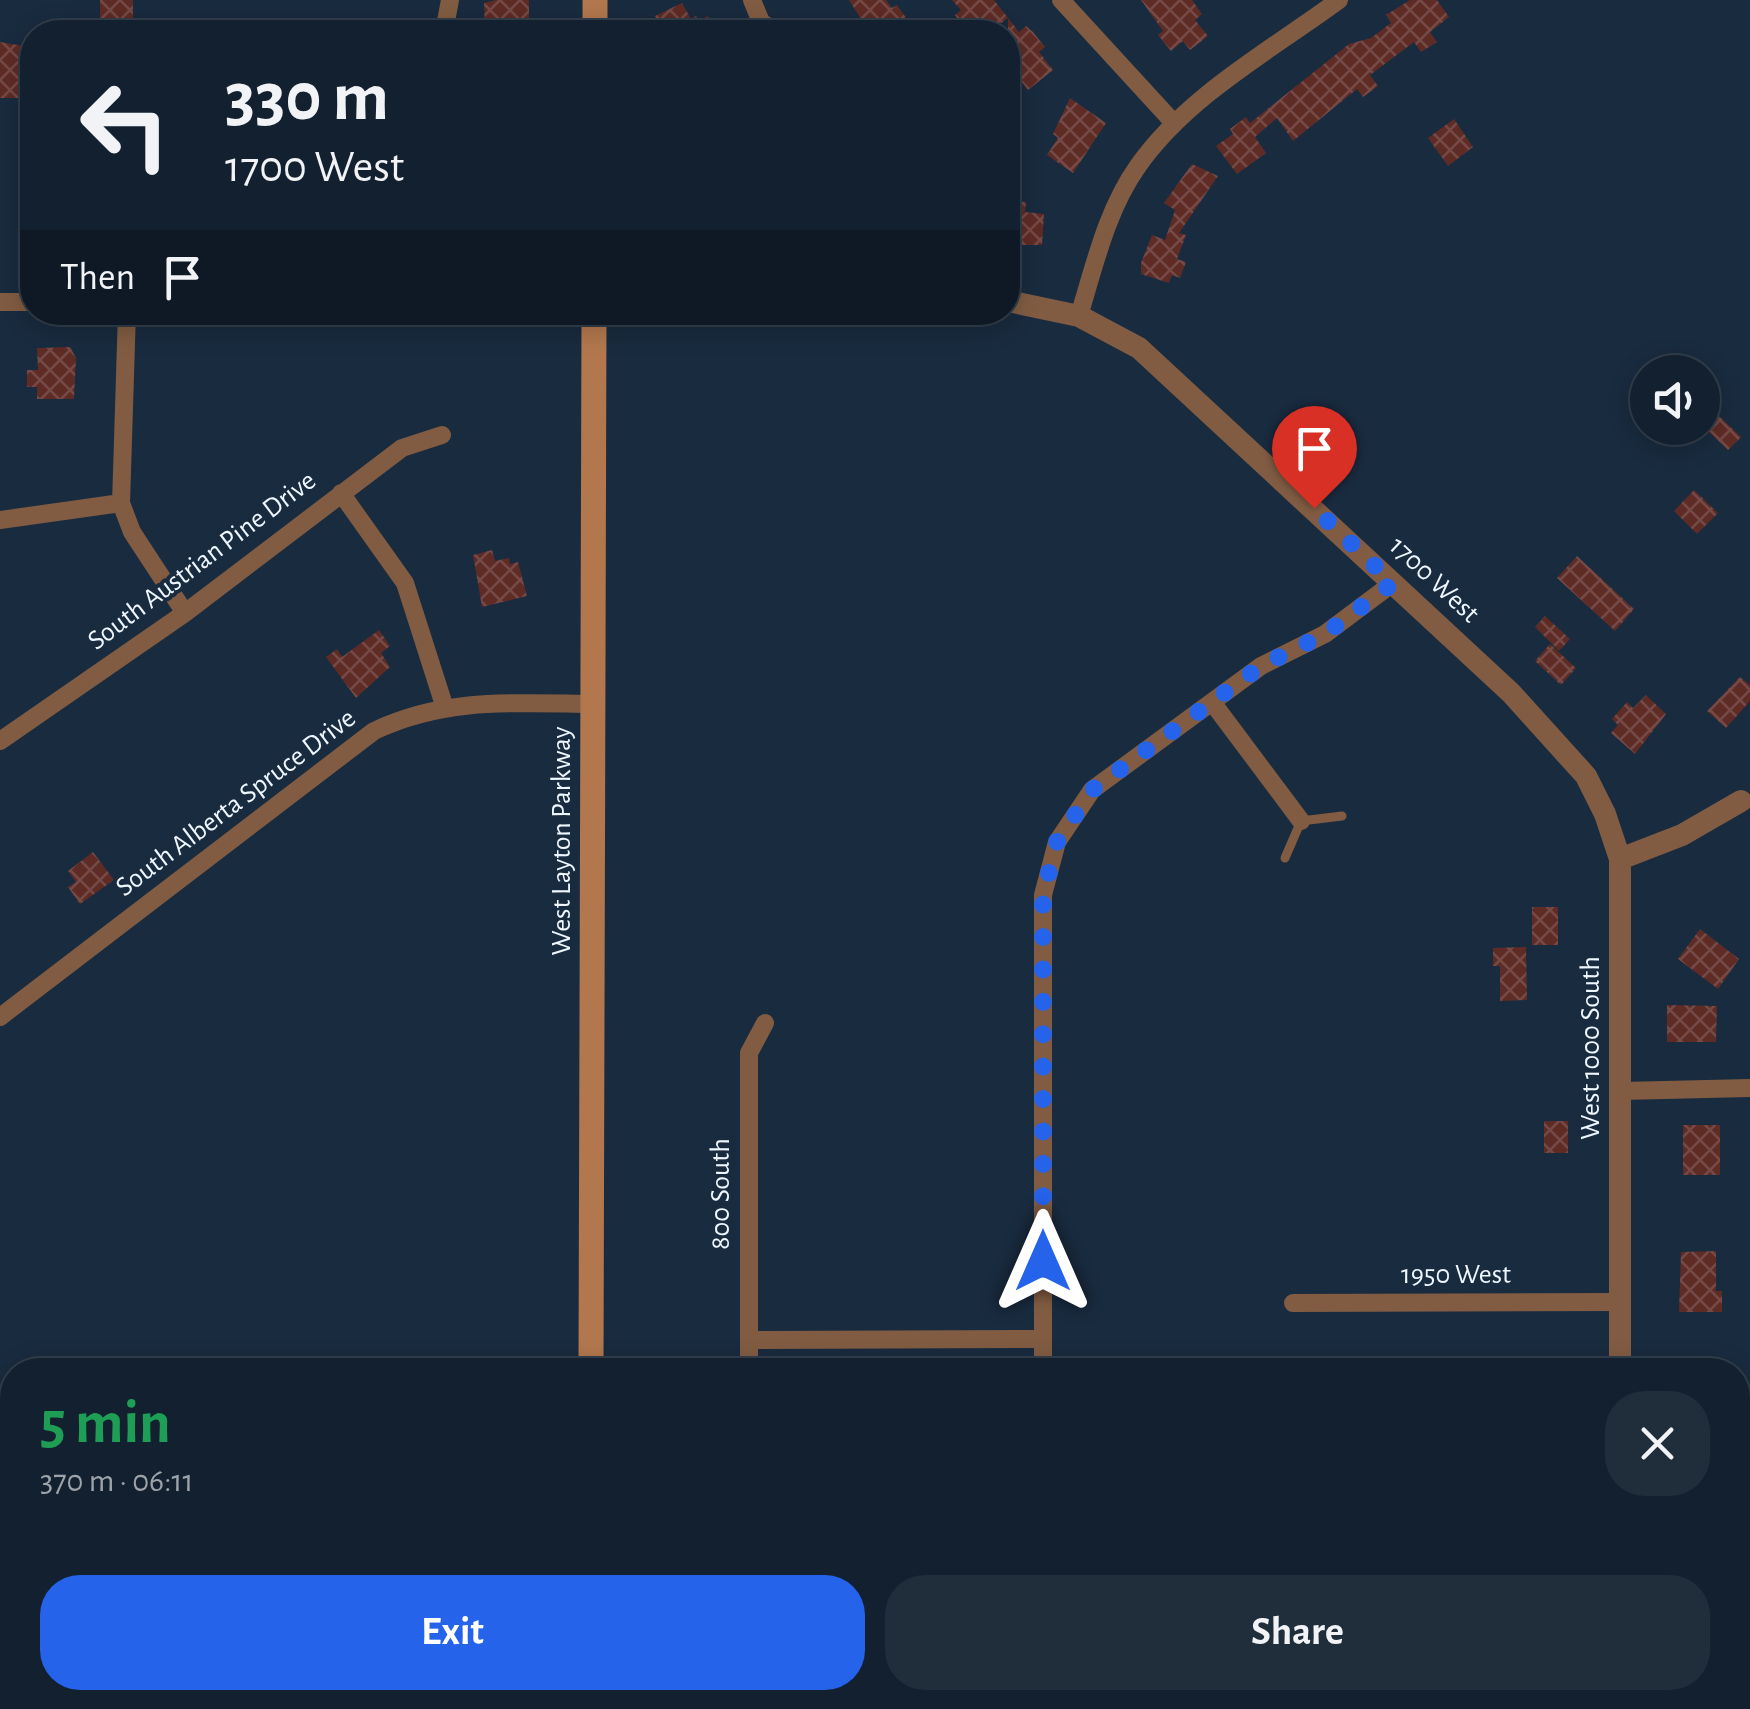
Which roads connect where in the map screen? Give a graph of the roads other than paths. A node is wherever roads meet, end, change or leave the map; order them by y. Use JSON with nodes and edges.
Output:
{"nodes":[{"id":1,"x":1061,"y":0,"type":"edge"},
{"id":2,"x":1339,"y":0,"type":"edge"},
{"id":3,"x":1173,"y":122,"type":"junction"},
{"id":4,"x":1020,"y":304,"type":"edge"},
{"id":5,"x":1078,"y":316,"type":"junction"},
{"id":6,"x":127,"y":325,"type":"edge"},
{"id":7,"x":594,"y":325,"type":"edge"},
{"id":8,"x":442,"y":434,"type":"dead end"},
{"id":9,"x":340,"y":493,"type":"junction"},
{"id":10,"x":120,"y":503,"type":"junction"},
{"id":11,"x":0,"y":520,"type":"edge"},
{"id":12,"x":1393,"y":583,"type":"junction"},
{"id":13,"x":185,"y":612,"type":"junction"},
{"id":14,"x":1212,"y":702,"type":"junction"},
{"id":15,"x":593,"y":704,"type":"junction"},
{"id":16,"x":444,"y":705,"type":"junction"},
{"id":17,"x":0,"y":741,"type":"edge"},
{"id":18,"x":1745,"y":796,"type":"edge"},
{"id":19,"x":1342,"y":816,"type":"dead end"},
{"id":20,"x":1301,"y":821,"type":"junction"},
{"id":21,"x":1285,"y":858,"type":"dead end"},
{"id":22,"x":1620,"y":859,"type":"junction"},
{"id":23,"x":0,"y":1017,"type":"edge"},
{"id":24,"x":765,"y":1023,"type":"dead end"},
{"id":25,"x":1750,"y":1088,"type":"edge"},
{"id":26,"x":1621,"y":1091,"type":"junction"},
{"id":27,"x":1620,"y":1302,"type":"junction"},
{"id":28,"x":1293,"y":1303,"type":"dead end"},
{"id":29,"x":1042,"y":1339,"type":"junction"},
{"id":30,"x":749,"y":1340,"type":"junction"},
{"id":31,"x":591,"y":1358,"type":"edge"},
{"id":32,"x":749,"y":1358,"type":"edge"},
{"id":33,"x":1042,"y":1358,"type":"edge"},
{"id":34,"x":1620,"y":1358,"type":"edge"}],
"edges":[{"from":1,"to":3,"type":"street"},
{"from":2,"to":3,"type":"street"},
{"from":3,"to":5,"type":"street"},
{"from":4,"to":5,"type":"street","name":"1700 West"},
{"from":5,"to":12,"type":"street","name":"1700 West"},
{"from":6,"to":10,"type":"street"},
{"from":7,"to":15,"type":"main road","name":"West Layton Parkway"},
{"from":8,"to":9,"type":"street","name":"South Austrian Pine Drive"},
{"from":9,"to":13,"type":"street","name":"South Austrian Pine Drive"},
{"from":9,"to":16,"type":"street"},
{"from":10,"to":11,"type":"street"},
{"from":10,"to":13,"type":"street"},
{"from":12,"to":14,"type":"street"},
{"from":12,"to":22,"type":"street","name":"1700 West"},
{"from":13,"to":17,"type":"street","name":"South Austrian Pine Drive"},
{"from":14,"to":20,"type":"street"},
{"from":14,"to":29,"type":"street"},
{"from":15,"to":16,"type":"street","name":"South Alberta Spruce Drive"},
{"from":15,"to":31,"type":"main road","name":"West Layton Parkway"},
{"from":16,"to":23,"type":"street","name":"South Alberta Spruce Drive"},
{"from":18,"to":22,"type":"street"},
{"from":19,"to":20,"type":"lane"},
{"from":20,"to":21,"type":"lane"},
{"from":22,"to":26,"type":"street","name":"West 1000 South"},
{"from":24,"to":30,"type":"street","name":"800 South"},
{"from":25,"to":26,"type":"street"},
{"from":26,"to":27,"type":"street","name":"West 1000 South"},
{"from":27,"to":28,"type":"street","name":"1950 West"},
{"from":27,"to":34,"type":"street","name":"West 1000 South"},
{"from":29,"to":30,"type":"street"},
{"from":29,"to":33,"type":"street"},
{"from":30,"to":32,"type":"street","name":"800 South"}]}
